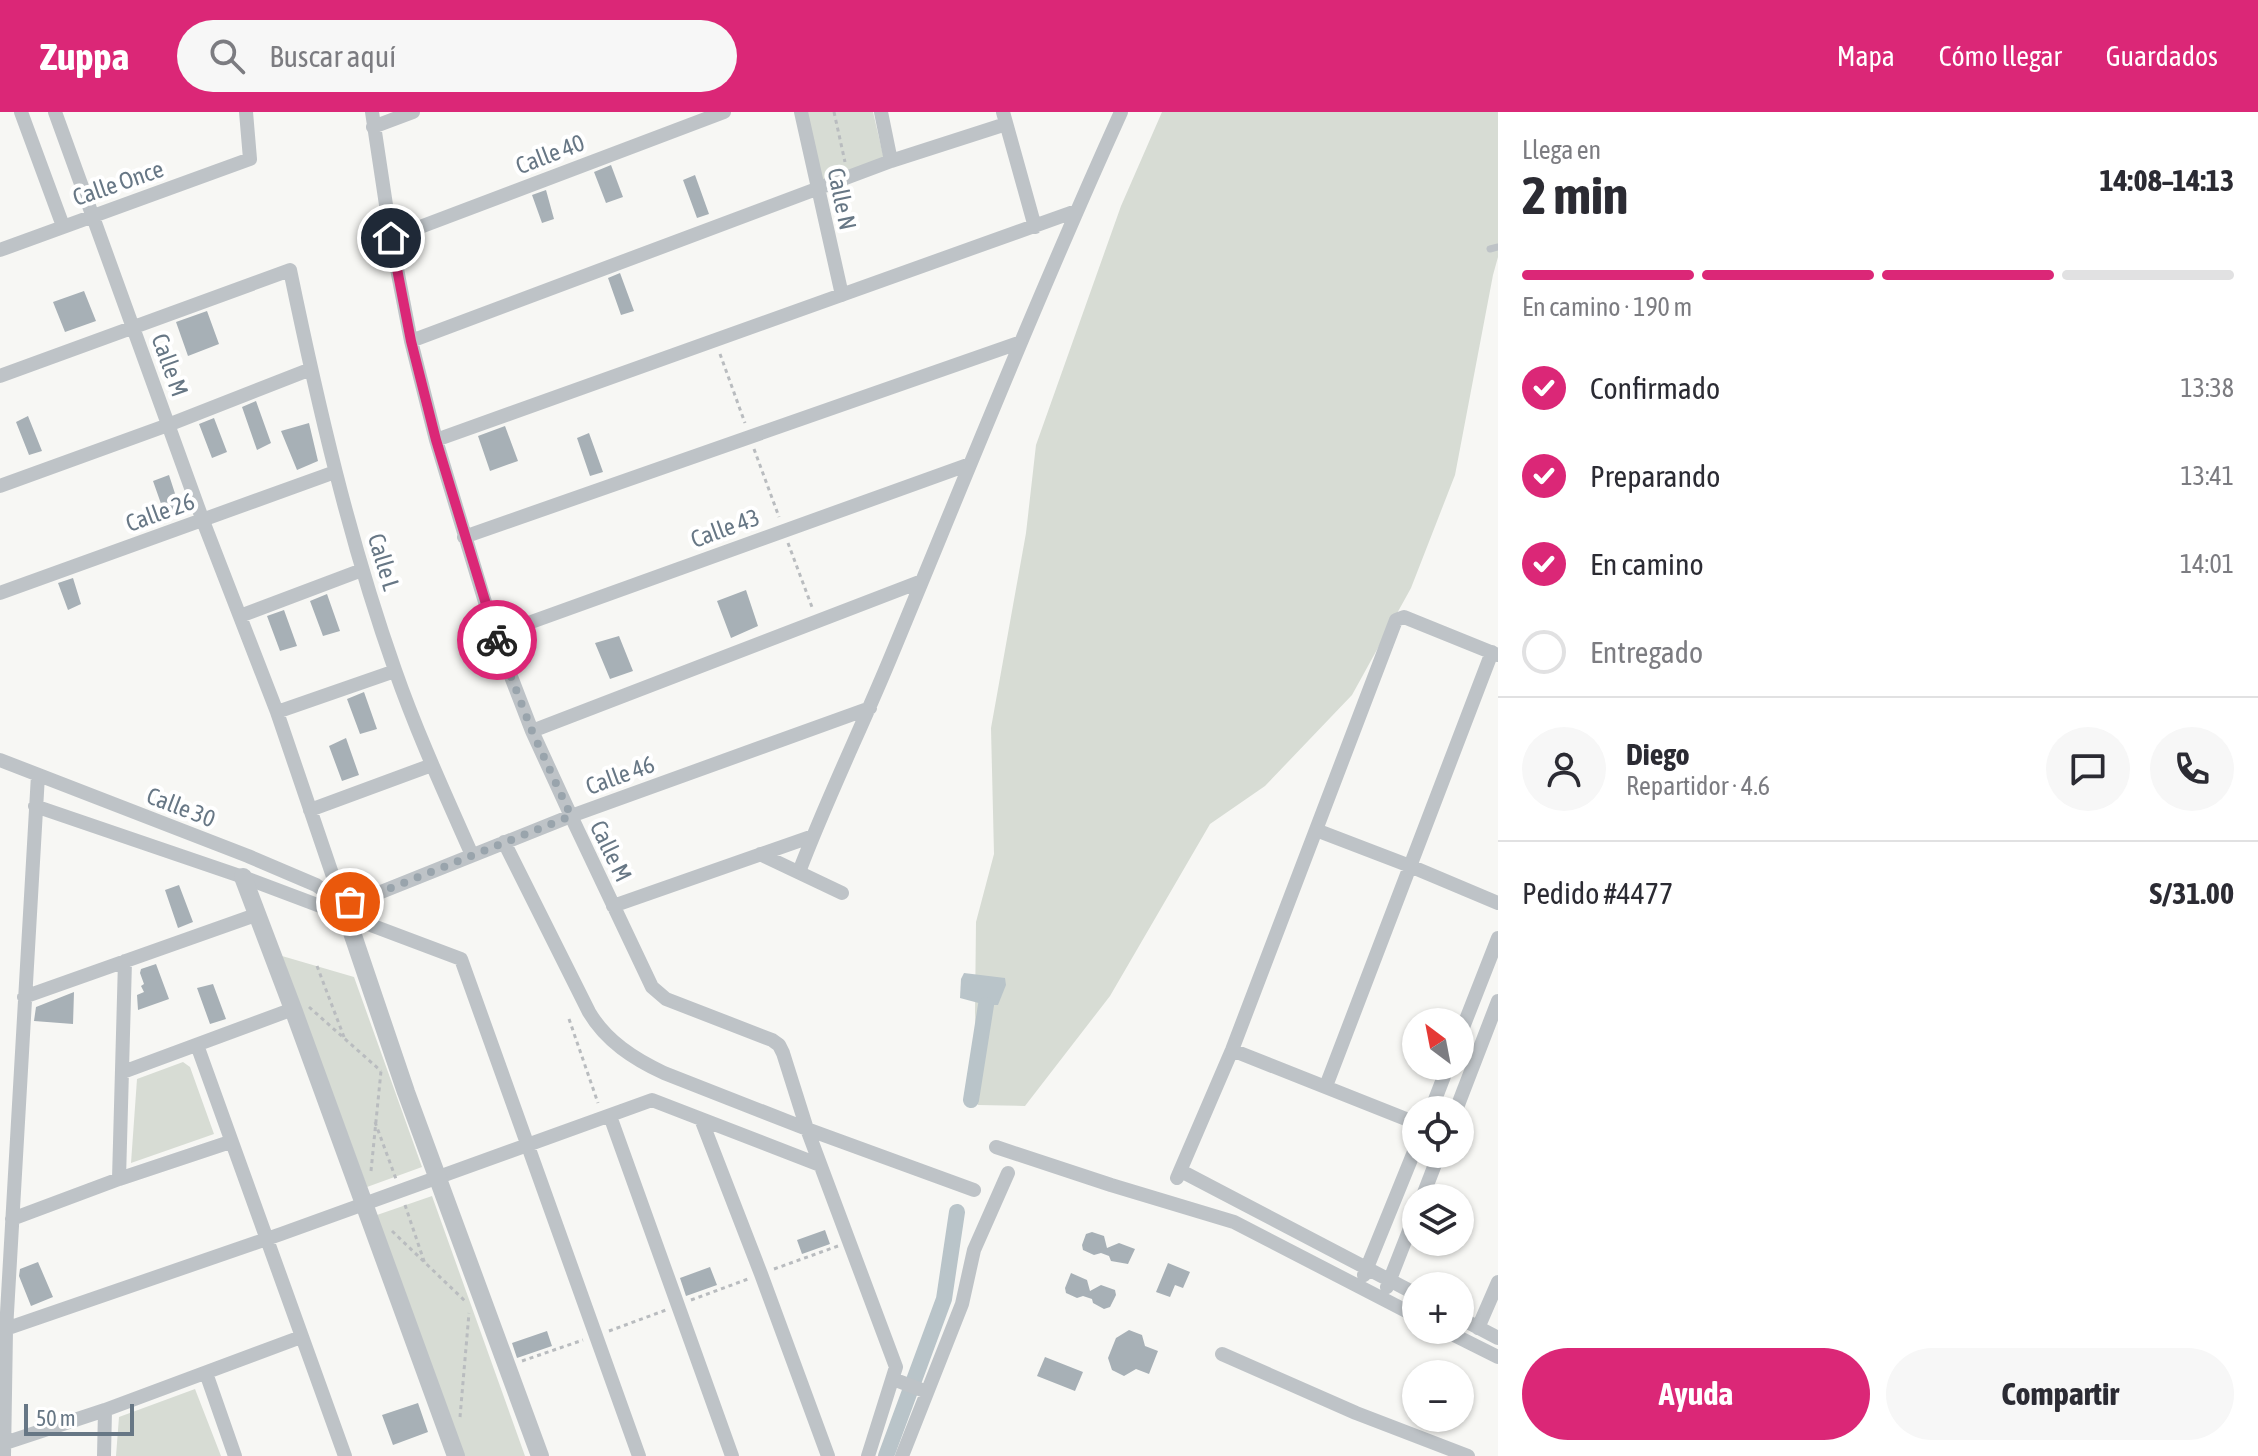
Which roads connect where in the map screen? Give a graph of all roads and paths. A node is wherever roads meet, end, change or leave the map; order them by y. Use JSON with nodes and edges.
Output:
{"nodes":[{"id":1,"x":21,"y":112,"type":"edge"},
{"id":2,"x":55,"y":112,"type":"edge"},
{"id":3,"x":246,"y":112,"type":"edge"},
{"id":4,"x":413,"y":112,"type":"edge"},
{"id":5,"x":724,"y":112,"type":"edge"},
{"id":6,"x":801,"y":112,"type":"edge"},
{"id":7,"x":834,"y":112,"type":"edge"},
{"id":8,"x":881,"y":112,"type":"edge"},
{"id":9,"x":1121,"y":112,"type":"edge"},
{"id":10,"x":1005,"y":118,"type":"edge"},
{"id":11,"x":372,"y":119,"type":"edge"},
{"id":12,"x":891,"y":161,"type":"junction"},
{"id":13,"x":849,"y":177,"type":"junction"},
{"id":14,"x":817,"y":189,"type":"junction"},
{"id":15,"x":1076,"y":211,"type":"junction"},
{"id":16,"x":93,"y":217,"type":"junction"},
{"id":17,"x":63,"y":226,"type":"junction"},
{"id":18,"x":1035,"y":227,"type":"junction"},
{"id":19,"x":391,"y":238,"type":"junction"},
{"id":20,"x":0,"y":250,"type":"edge"},
{"id":21,"x":842,"y":295,"type":"junction"},
{"id":22,"x":133,"y":329,"type":"junction"},
{"id":23,"x":715,"y":340,"type":"junction"},
{"id":24,"x":411,"y":341,"type":"junction"},
{"id":25,"x":1021,"y":342,"type":"junction"},
{"id":26,"x":311,"y":369,"type":"junction"},
{"id":27,"x":0,"y":376,"type":"edge"},
{"id":28,"x":168,"y":425,"type":"junction"},
{"id":29,"x":750,"y":437,"type":"junction"},
{"id":30,"x":436,"y":440,"type":"junction"},
{"id":31,"x":970,"y":464,"type":"junction"},
{"id":32,"x":335,"y":472,"type":"junction"},
{"id":33,"x":0,"y":486,"type":"edge"},
{"id":34,"x":203,"y":521,"type":"junction"},
{"id":35,"x":784,"y":530,"type":"junction"},
{"id":36,"x":464,"y":537,"type":"junction"},
{"id":37,"x":362,"y":570,"type":"junction"},
{"id":38,"x":922,"y":581,"type":"junction"},
{"id":39,"x":0,"y":593,"type":"edge"},
{"id":40,"x":240,"y":616,"type":"junction"},
{"id":41,"x":817,"y":622,"type":"junction"},
{"id":42,"x":495,"y":635,"type":"junction"},
{"id":43,"x":1495,"y":654,"type":"edge"},
{"id":44,"x":395,"y":671,"type":"junction"},
{"id":45,"x":870,"y":708,"type":"junction"},
{"id":46,"x":277,"y":712,"type":"junction"},
{"id":47,"x":532,"y":731,"type":"junction"},
{"id":48,"x":0,"y":760,"type":"edge"},
{"id":49,"x":432,"y":765,"type":"junction"},
{"id":50,"x":38,"y":775,"type":"junction"},
{"id":51,"x":35,"y":806,"type":"junction"},
{"id":52,"x":310,"y":810,"type":"junction"},
{"id":53,"x":571,"y":816,"type":"junction"},
{"id":54,"x":1316,"y":830,"type":"junction"},
{"id":55,"x":813,"y":836,"type":"junction"},
{"id":56,"x":504,"y":842,"type":"junction"},
{"id":57,"x":760,"y":854,"type":"junction"},
{"id":58,"x":472,"y":855,"type":"junction"},
{"id":59,"x":248,"y":856,"type":"junction"},
{"id":60,"x":1410,"y":866,"type":"junction"},
{"id":61,"x":799,"y":872,"type":"junction"},
{"id":62,"x":243,"y":877,"type":"junction"},
{"id":63,"x":842,"y":893,"type":"dead end"},
{"id":64,"x":1498,"y":903,"type":"edge"},
{"id":65,"x":613,"y":906,"type":"junction"},
{"id":66,"x":344,"y":910,"type":"junction"},
{"id":67,"x":258,"y":914,"type":"junction"},
{"id":68,"x":1498,"y":938,"type":"edge"},
{"id":69,"x":125,"y":961,"type":"junction"},
{"id":70,"x":317,"y":966,"type":"dead end"},
{"id":71,"x":24,"y":997,"type":"junction"},
{"id":72,"x":290,"y":1000,"type":"junction"},
{"id":73,"x":1498,"y":1001,"type":"edge"},
{"id":74,"x":1471,"y":1008,"type":"edge"},
{"id":75,"x":569,"y":1019,"type":"dead end"},
{"id":76,"x":1484,"y":1038,"type":"junction"},
{"id":77,"x":346,"y":1040,"type":"junction"},
{"id":78,"x":1498,"y":1044,"type":"edge"},
{"id":79,"x":197,"y":1045,"type":"junction"},
{"id":80,"x":1232,"y":1050,"type":"junction"},
{"id":81,"x":381,"y":1071,"type":"junction"},
{"id":82,"x":123,"y":1072,"type":"junction"},
{"id":83,"x":664,"y":1073,"type":"junction"},
{"id":84,"x":1326,"y":1086,"type":"junction"},
{"id":85,"x":406,"y":1092,"type":"junction"},
{"id":86,"x":1461,"y":1096,"type":"edge"},
{"id":87,"x":652,"y":1100,"type":"junction"},
{"id":88,"x":607,"y":1117,"type":"junction"},
{"id":89,"x":1402,"y":1117,"type":"edge"},
{"id":90,"x":701,"y":1119,"type":"junction"},
{"id":91,"x":807,"y":1129,"type":"junction"},
{"id":92,"x":737,"y":1133,"type":"junction"},
{"id":93,"x":230,"y":1142,"type":"junction"},
{"id":94,"x":526,"y":1145,"type":"junction"},
{"id":95,"x":996,"y":1147,"type":"dead end"},
{"id":96,"x":717,"y":1161,"type":"junction"},
{"id":97,"x":820,"y":1165,"type":"junction"},
{"id":98,"x":1408,"y":1168,"type":"edge"},
{"id":99,"x":1008,"y":1173,"type":"dead end"},
{"id":100,"x":438,"y":1178,"type":"junction"},
{"id":101,"x":119,"y":1179,"type":"junction"},
{"id":102,"x":369,"y":1184,"type":"dead end"},
{"id":103,"x":974,"y":1190,"type":"dead end"},
{"id":104,"x":364,"y":1204,"type":"junction"},
{"id":105,"x":12,"y":1219,"type":"junction"},
{"id":106,"x":388,"y":1227,"type":"dead end"},
{"id":107,"x":266,"y":1240,"type":"junction"},
{"id":108,"x":849,"y":1242,"type":"junction"},
{"id":109,"x":1402,"y":1249,"type":"edge"},
{"id":110,"x":1368,"y":1268,"type":"junction"},
{"id":111,"x":761,"y":1274,"type":"junction"},
{"id":112,"x":1390,"y":1280,"type":"junction"},
{"id":113,"x":1498,"y":1282,"type":"edge"},
{"id":114,"x":1359,"y":1286,"type":"junction"},
{"id":115,"x":1402,"y":1286,"type":"edge"},
{"id":116,"x":1382,"y":1299,"type":"junction"},
{"id":117,"x":679,"y":1305,"type":"junction"},
{"id":118,"x":1402,"y":1309,"type":"edge"},
{"id":119,"x":1474,"y":1326,"type":"edge"},
{"id":120,"x":1478,"y":1328,"type":"junction"},
{"id":121,"x":3,"y":1331,"type":"edge"},
{"id":122,"x":606,"y":1332,"type":"dead end"},
{"id":123,"x":301,"y":1337,"type":"junction"},
{"id":124,"x":1498,"y":1338,"type":"edge"},
{"id":125,"x":587,"y":1339,"type":"dead end"},
{"id":126,"x":1472,"y":1344,"type":"edge"},
{"id":127,"x":1222,"y":1354,"type":"dead end"},
{"id":128,"x":1498,"y":1357,"type":"edge"},
{"id":129,"x":517,"y":1363,"type":"dead end"},
{"id":130,"x":206,"y":1373,"type":"junction"},
{"id":131,"x":910,"y":1385,"type":"junction"},
{"id":132,"x":105,"y":1410,"type":"junction"},
{"id":133,"x":459,"y":1423,"type":"dead end"},
{"id":134,"x":4,"y":1450,"type":"edge"},
{"id":135,"x":867,"y":1455,"type":"edge"},
{"id":136,"x":104,"y":1456,"type":"edge"},
{"id":137,"x":235,"y":1456,"type":"edge"},
{"id":138,"x":345,"y":1456,"type":"edge"},
{"id":139,"x":456,"y":1456,"type":"edge"},
{"id":140,"x":540,"y":1456,"type":"edge"},
{"id":141,"x":639,"y":1456,"type":"edge"},
{"id":142,"x":732,"y":1456,"type":"edge"},
{"id":143,"x":828,"y":1456,"type":"edge"},
{"id":144,"x":902,"y":1456,"type":"edge"},
{"id":145,"x":1468,"y":1456,"type":"edge"}],
"edges":[{"from":1,"to":17,"type":"street"},
{"from":2,"to":16,"type":"street","name":"Calle M"},
{"from":3,"to":16,"type":"street","name":"Calle Once"},
{"from":4,"to":11,"type":"street"},
{"from":5,"to":19,"type":"street","name":"Calle 40"},
{"from":6,"to":14,"type":"street","name":"Calle N"},
{"from":7,"to":13,"type":"path"},
{"from":8,"to":12,"type":"street"},
{"from":9,"to":15,"type":"street"},
{"from":10,"to":12,"type":"street"},
{"from":10,"to":18,"type":"street"},
{"from":11,"to":19,"type":"street","name":"Calle M"},
{"from":12,"to":13,"type":"street"},
{"from":13,"to":14,"type":"street"},
{"from":14,"to":21,"type":"street","name":"Calle N"},
{"from":14,"to":24,"type":"street"},
{"from":15,"to":18,"type":"street"},
{"from":15,"to":25,"type":"street"},
{"from":16,"to":17,"type":"street","name":"Calle Once"},
{"from":16,"to":22,"type":"street","name":"Calle M"},
{"from":17,"to":20,"type":"street","name":"Calle Once"},
{"from":18,"to":21,"type":"street"},
{"from":19,"to":24,"type":"street","name":"Calle M"},
{"from":21,"to":23,"type":"street"},
{"from":22,"to":26,"type":"street","name":"Calle L"},
{"from":22,"to":27,"type":"street"},
{"from":22,"to":28,"type":"street","name":"Calle M"},
{"from":23,"to":29,"type":"path"},
{"from":23,"to":30,"type":"street"},
{"from":24,"to":30,"type":"street","name":"Calle M"},
{"from":25,"to":29,"type":"street"},
{"from":25,"to":31,"type":"street"},
{"from":26,"to":28,"type":"street"},
{"from":26,"to":32,"type":"street","name":"Calle L"},
{"from":28,"to":33,"type":"street"},
{"from":28,"to":34,"type":"street","name":"Calle M"},
{"from":29,"to":35,"type":"path"},
{"from":29,"to":36,"type":"street"},
{"from":30,"to":36,"type":"street","name":"Calle M"},
{"from":31,"to":35,"type":"street","name":"Calle 43"},
{"from":31,"to":38,"type":"street"},
{"from":32,"to":34,"type":"street","name":"Calle 26"},
{"from":32,"to":37,"type":"street","name":"Calle L"},
{"from":34,"to":39,"type":"street","name":"Calle 26"},
{"from":34,"to":40,"type":"street","name":"Calle M"},
{"from":35,"to":41,"type":"path"},
{"from":35,"to":42,"type":"street","name":"Calle 43"},
{"from":36,"to":42,"type":"street","name":"Calle M"},
{"from":37,"to":40,"type":"street"},
{"from":37,"to":44,"type":"street","name":"Calle L"},
{"from":38,"to":41,"type":"street"},
{"from":38,"to":45,"type":"street"},
{"from":40,"to":46,"type":"street","name":"Calle M"},
{"from":41,"to":47,"type":"street"},
{"from":42,"to":47,"type":"street","name":"Calle M"},
{"from":43,"to":54,"type":"street"},
{"from":43,"to":60,"type":"street"},
{"from":44,"to":46,"type":"street"},
{"from":44,"to":49,"type":"street","name":"Calle L"},
{"from":45,"to":53,"type":"street","name":"Calle 46"},
{"from":45,"to":55,"type":"street"},
{"from":46,"to":52,"type":"street","name":"Calle M"},
{"from":47,"to":53,"type":"street","name":"Calle M"},
{"from":48,"to":50,"type":"street","name":"Calle 30"},
{"from":49,"to":52,"type":"street"},
{"from":49,"to":58,"type":"street","name":"Calle L"},
{"from":50,"to":51,"type":"street"},
{"from":50,"to":59,"type":"street","name":"Calle 30"},
{"from":51,"to":62,"type":"street"},
{"from":51,"to":71,"type":"street"},
{"from":52,"to":66,"type":"street","name":"Calle M"},
{"from":53,"to":56,"type":"street","name":"Calle 46"},
{"from":53,"to":65,"type":"street","name":"Calle M"},
{"from":54,"to":60,"type":"street"},
{"from":54,"to":80,"type":"street"},
{"from":55,"to":57,"type":"street"},
{"from":55,"to":61,"type":"street"},
{"from":56,"to":58,"type":"street","name":"Calle 46"},
{"from":56,"to":83,"type":"street"},
{"from":57,"to":61,"type":"street"},
{"from":57,"to":65,"type":"street"},
{"from":58,"to":66,"type":"street","name":"Calle 46"},
{"from":59,"to":62,"type":"street"},
{"from":59,"to":66,"type":"street","name":"Calle 30"},
{"from":60,"to":64,"type":"street"},
{"from":60,"to":84,"type":"street"},
{"from":61,"to":63,"type":"street"},
{"from":62,"to":66,"type":"street"},
{"from":62,"to":67,"type":"street"},
{"from":65,"to":91,"type":"street","name":"Calle M"},
{"from":66,"to":85,"type":"street"},
{"from":66,"to":94,"type":"street"},
{"from":67,"to":69,"type":"street"},
{"from":67,"to":72,"type":"street"},
{"from":68,"to":74,"type":"street"},
{"from":69,"to":71,"type":"street"},
{"from":69,"to":82,"type":"street"},
{"from":70,"to":77,"type":"path"},
{"from":71,"to":105,"type":"street"},
{"from":72,"to":77,"type":"path"},
{"from":72,"to":79,"type":"street"},
{"from":72,"to":104,"type":"street"},
{"from":73,"to":76,"type":"street"},
{"from":75,"to":88,"type":"path"},
{"from":76,"to":78,"type":"street"},
{"from":76,"to":86,"type":"street"},
{"from":77,"to":81,"type":"path"},
{"from":79,"to":82,"type":"street"},
{"from":79,"to":93,"type":"street"},
{"from":80,"to":84,"type":"street"},
{"from":80,"to":110,"type":"street"},
{"from":81,"to":85,"type":"path"},
{"from":81,"to":102,"type":"path"},
{"from":82,"to":101,"type":"street"},
{"from":83,"to":87,"type":"street"},
{"from":83,"to":91,"type":"street"},
{"from":84,"to":89,"type":"street"},
{"from":85,"to":100,"type":"street"},
{"from":87,"to":88,"type":"street"},
{"from":87,"to":90,"type":"street"},
{"from":88,"to":94,"type":"street"},
{"from":88,"to":117,"type":"street"},
{"from":90,"to":92,"type":"street"},
{"from":90,"to":96,"type":"street"},
{"from":91,"to":97,"type":"street"},
{"from":91,"to":103,"type":"street"},
{"from":92,"to":96,"type":"street"},
{"from":92,"to":97,"type":"street"},
{"from":93,"to":101,"type":"street"},
{"from":93,"to":107,"type":"street"},
{"from":94,"to":100,"type":"street"},
{"from":94,"to":141,"type":"street"},
{"from":95,"to":114,"type":"street"},
{"from":96,"to":111,"type":"street"},
{"from":97,"to":108,"type":"street"},
{"from":98,"to":110,"type":"street"},
{"from":99,"to":131,"type":"street"},
{"from":100,"to":104,"type":"street"},
{"from":100,"to":140,"type":"street"},
{"from":101,"to":105,"type":"street"},
{"from":104,"to":107,"type":"street"},
{"from":104,"to":139,"type":"street"},
{"from":105,"to":121,"type":"street"},
{"from":106,"to":133,"type":"path"},
{"from":107,"to":121,"type":"street"},
{"from":107,"to":123,"type":"street"},
{"from":108,"to":111,"type":"path"},
{"from":108,"to":131,"type":"street"},
{"from":109,"to":112,"type":"street"},
{"from":110,"to":112,"type":"street"},
{"from":110,"to":114,"type":"street"},
{"from":111,"to":117,"type":"path"},
{"from":111,"to":143,"type":"street"},
{"from":112,"to":115,"type":"street"},
{"from":112,"to":116,"type":"street"},
{"from":113,"to":120,"type":"street"},
{"from":114,"to":116,"type":"street"},
{"from":116,"to":118,"type":"street"},
{"from":117,"to":122,"type":"path"},
{"from":117,"to":142,"type":"street"},
{"from":119,"to":120,"type":"street"},
{"from":120,"to":124,"type":"street"},
{"from":121,"to":134,"type":"street"},
{"from":123,"to":130,"type":"street"},
{"from":123,"to":138,"type":"street"},
{"from":125,"to":129,"type":"path"},
{"from":126,"to":128,"type":"street"},
{"from":127,"to":145,"type":"street"},
{"from":130,"to":132,"type":"street"},
{"from":130,"to":137,"type":"street"},
{"from":131,"to":135,"type":"street"},
{"from":131,"to":144,"type":"street"},
{"from":132,"to":134,"type":"street"},
{"from":132,"to":136,"type":"street"}]}
